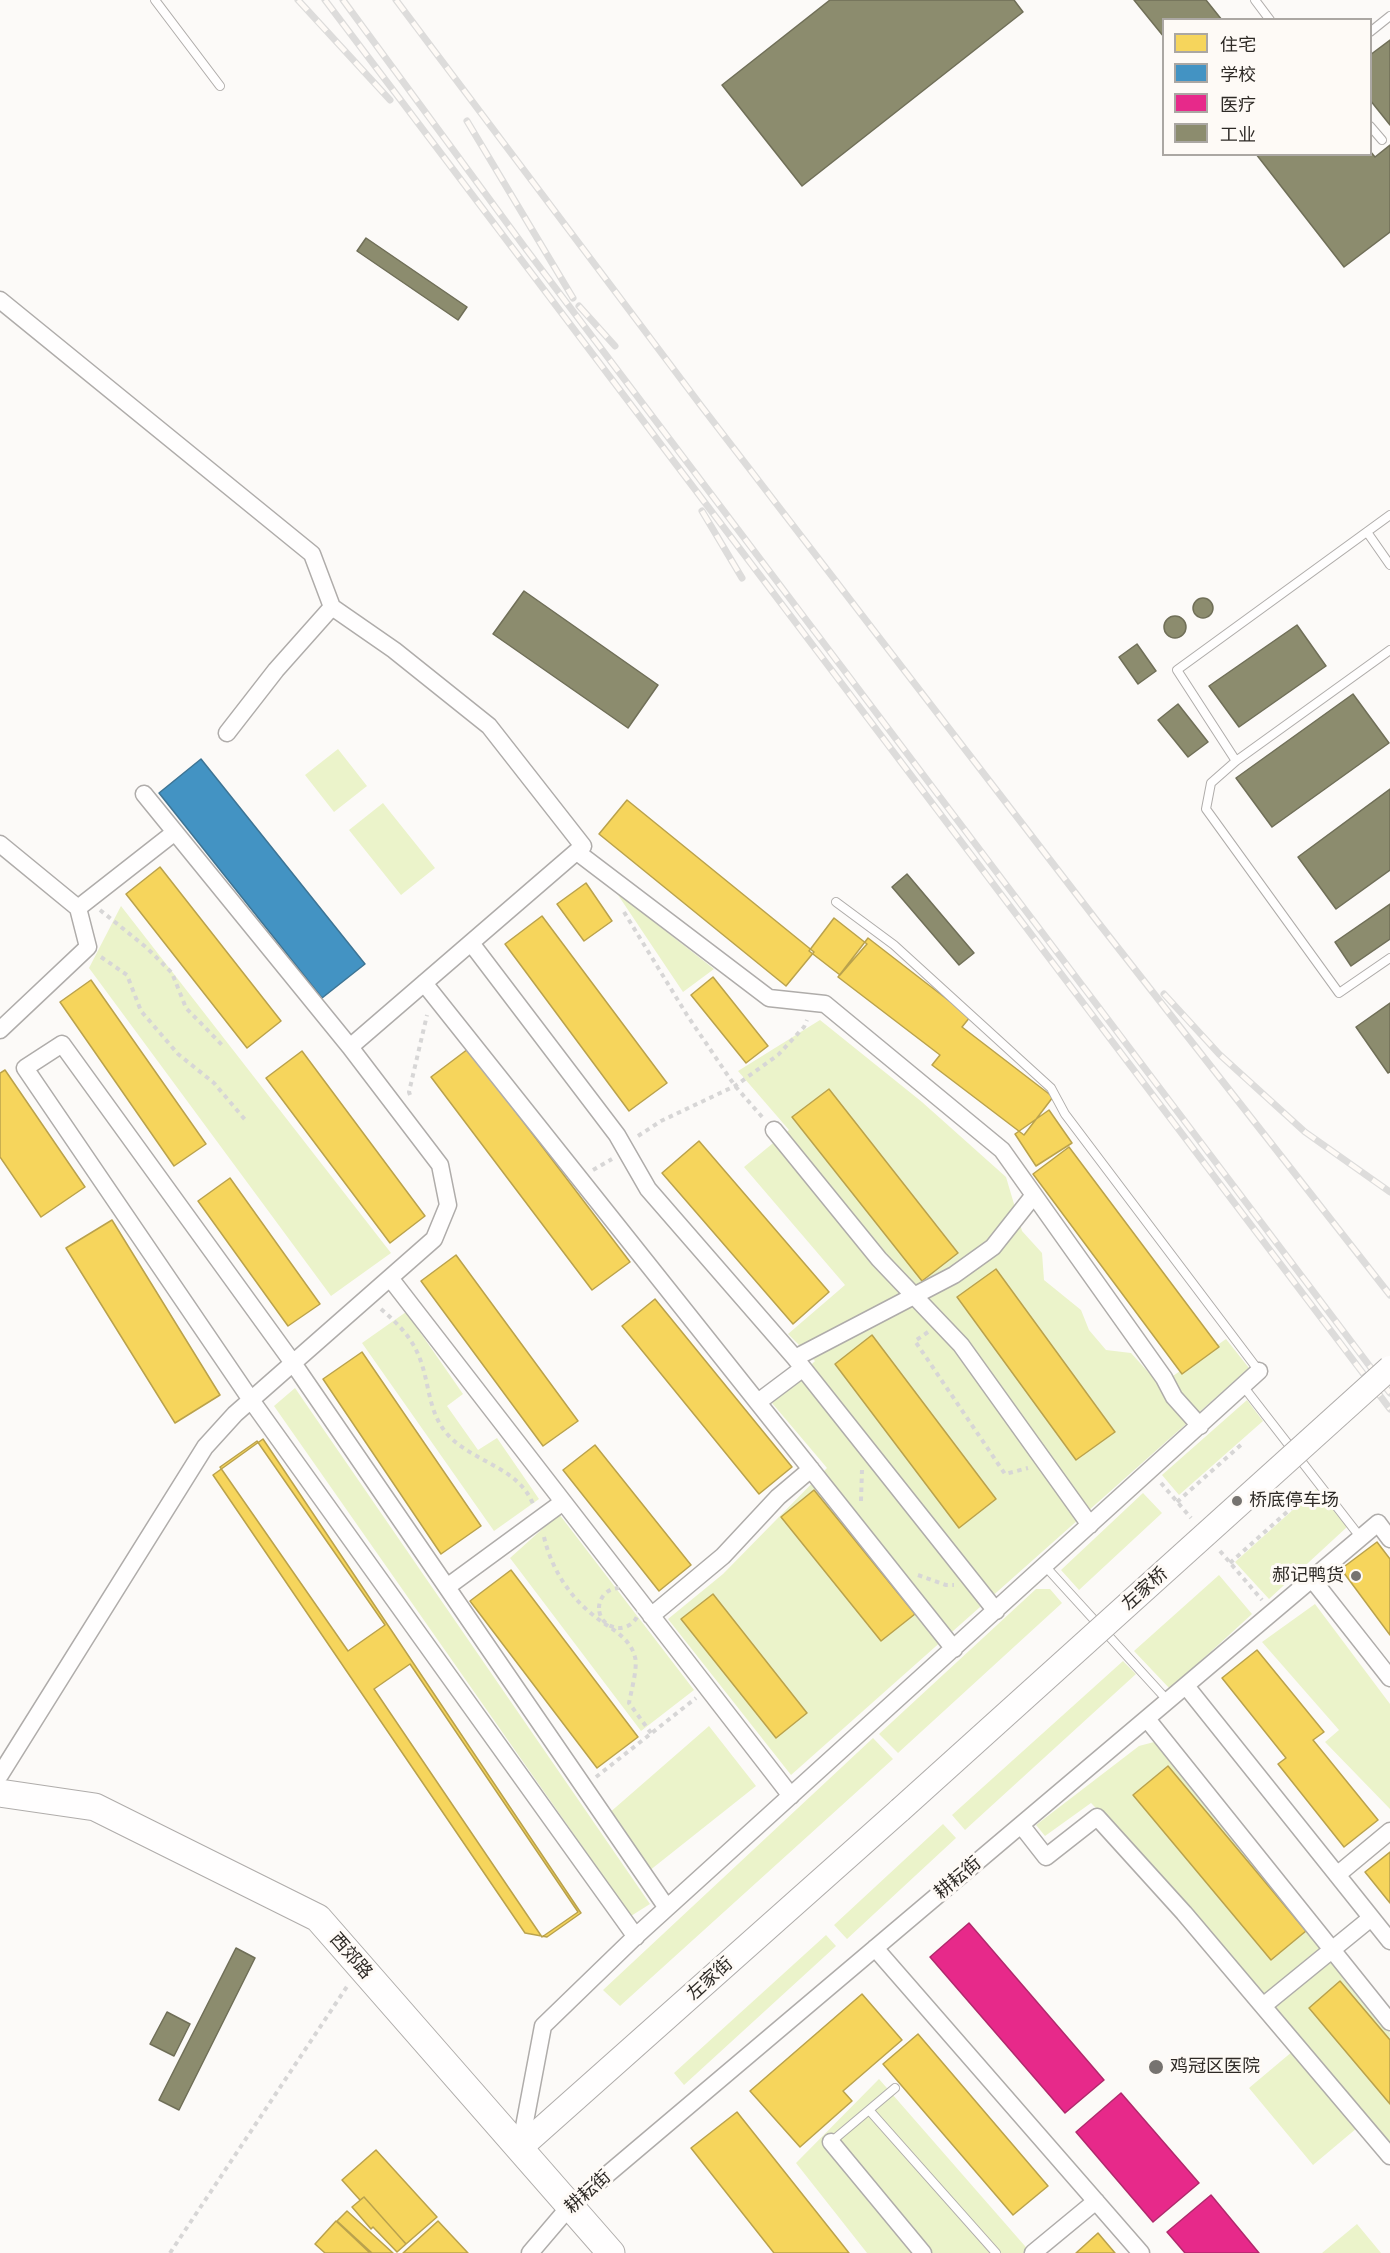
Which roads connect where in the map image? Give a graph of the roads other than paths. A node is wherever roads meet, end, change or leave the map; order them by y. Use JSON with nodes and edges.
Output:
{"nodes":[{"id":1,"x":155,"y":0,"type":"edge"},
{"id":2,"x":1255,"y":0,"type":"edge"},
{"id":3,"x":1390,"y":16,"type":"edge"},
{"id":4,"x":1268,"y":18,"type":"edge"},
{"id":5,"x":1372,"y":31,"type":"edge"},
{"id":6,"x":220,"y":86,"type":"dead end"},
{"id":7,"x":1372,"y":127,"type":"edge"},
{"id":8,"x":1382,"y":140,"type":"dead end"},
{"id":9,"x":0,"y":300,"type":"edge"},
{"id":10,"x":1390,"y":515,"type":"edge"},
{"id":11,"x":1367,"y":532,"type":"junction"},
{"id":12,"x":1390,"y":565,"type":"edge"},
{"id":13,"x":332,"y":607,"type":"junction"},
{"id":14,"x":1390,"y":650,"type":"edge"},
{"id":15,"x":227,"y":733,"type":"dead end"},
{"id":16,"x":1236,"y":761,"type":"junction"},
{"id":17,"x":144,"y":794,"type":"dead end"},
{"id":18,"x":175,"y":831,"type":"junction"},
{"id":19,"x":0,"y":844,"type":"edge"},
{"id":20,"x":577,"y":852,"type":"junction"},
{"id":21,"x":836,"y":902,"type":"dead end"},
{"id":22,"x":83,"y":904,"type":"junction"},
{"id":23,"x":471,"y":943,"type":"junction"},
{"id":24,"x":1390,"y":958,"type":"edge"},
{"id":25,"x":424,"y":983,"type":"junction"},
{"id":26,"x":0,"y":1030,"type":"edge"},
{"id":27,"x":350,"y":1047,"type":"junction"},
{"id":28,"x":774,"y":1130,"type":"dead end"},
{"id":29,"x":1034,"y":1195,"type":"junction"},
{"id":30,"x":390,"y":1278,"type":"junction"},
{"id":31,"x":915,"y":1297,"type":"junction"},
{"id":32,"x":293,"y":1363,"type":"junction"},
{"id":33,"x":798,"y":1363,"type":"junction"},
{"id":34,"x":1390,"y":1368,"type":"edge"},
{"id":35,"x":1259,"y":1371,"type":"joint"},
{"id":36,"x":1243,"y":1386,"type":"junction"},
{"id":37,"x":251,"y":1400,"type":"junction"},
{"id":38,"x":758,"y":1402,"type":"junction"},
{"id":39,"x":1200,"y":1426,"type":"junction"},
{"id":40,"x":811,"y":1469,"type":"junction"},
{"id":41,"x":563,"y":1502,"type":"junction"},
{"id":42,"x":1090,"y":1525,"type":"junction"},
{"id":43,"x":1361,"y":1538,"type":"junction"},
{"id":44,"x":1390,"y":1539,"type":"edge"},
{"id":45,"x":1045,"y":1566,"type":"junction"},
{"id":46,"x":1312,"y":1579,"type":"junction"},
{"id":47,"x":447,"y":1587,"type":"junction"},
{"id":48,"x":996,"y":1611,"type":"junction"},
{"id":49,"x":651,"y":1616,"type":"junction"},
{"id":50,"x":954,"y":1649,"type":"junction"},
{"id":51,"x":1390,"y":1678,"type":"edge"},
{"id":52,"x":1186,"y":1686,"type":"junction"},
{"id":53,"x":1168,"y":1701,"type":"junction"},
{"id":54,"x":1146,"y":1719,"type":"junction"},
{"id":55,"x":0,"y":1775,"type":"edge"},
{"id":56,"x":0,"y":1793,"type":"edge"},
{"id":57,"x":791,"y":1796,"type":"junction"},
{"id":58,"x":900,"y":1810,"type":"joint"},
{"id":59,"x":1022,"y":1825,"type":"junction"},
{"id":60,"x":1390,"y":1831,"type":"edge"},
{"id":61,"x":1337,"y":1875,"type":"junction"},
{"id":62,"x":667,"y":1908,"type":"junction"},
{"id":63,"x":1371,"y":1918,"type":"junction"},
{"id":64,"x":636,"y":1937,"type":"junction"},
{"id":65,"x":1390,"y":1941,"type":"edge"},
{"id":66,"x":875,"y":1948,"type":"junction"},
{"id":67,"x":1332,"y":1950,"type":"junction"},
{"id":68,"x":1263,"y":2006,"type":"junction"},
{"id":69,"x":1390,"y":2022,"type":"edge"},
{"id":70,"x":895,"y":2088,"type":"dead end"},
{"id":71,"x":870,"y":2110,"type":"junction"},
{"id":72,"x":831,"y":2142,"type":"joint"},
{"id":73,"x":519,"y":2148,"type":"junction"},
{"id":74,"x":1390,"y":2156,"type":"edge"},
{"id":75,"x":1096,"y":2201,"type":"junction"},
{"id":76,"x":570,"y":2206,"type":"junction"},
{"id":77,"x":530,"y":2253,"type":"edge"},
{"id":78,"x":611,"y":2253,"type":"edge"},
{"id":79,"x":923,"y":2253,"type":"edge"},
{"id":80,"x":996,"y":2253,"type":"edge"},
{"id":81,"x":1033,"y":2253,"type":"edge"},
{"id":82,"x":1141,"y":2253,"type":"edge"}],
"edges":[{"from":1,"to":6,"type":"lane"},
{"from":2,"to":4,"type":"lane"},
{"from":3,"to":5,"type":"lane"},
{"from":7,"to":8,"type":"lane"},
{"from":9,"to":13,"type":"street"},
{"from":10,"to":11,"type":"lane"},
{"from":11,"to":12,"type":"lane"},
{"from":11,"to":16,"type":"lane"},
{"from":13,"to":15,"type":"street"},
{"from":13,"to":20,"type":"street"},
{"from":14,"to":16,"type":"lane"},
{"from":16,"to":24,"type":"lane"},
{"from":17,"to":18,"type":"street"},
{"from":18,"to":22,"type":"street"},
{"from":18,"to":27,"type":"street"},
{"from":19,"to":22,"type":"street"},
{"from":20,"to":23,"type":"street"},
{"from":20,"to":29,"type":"street"},
{"from":21,"to":35,"type":"lane"},
{"from":22,"to":26,"type":"street"},
{"from":23,"to":25,"type":"street"},
{"from":23,"to":33,"type":"street"},
{"from":25,"to":27,"type":"street"},
{"from":25,"to":38,"type":"street"},
{"from":27,"to":30,"type":"street"},
{"from":28,"to":31,"type":"street"},
{"from":29,"to":31,"type":"street"},
{"from":29,"to":39,"type":"street"},
{"from":30,"to":32,"type":"street"},
{"from":30,"to":41,"type":"street"},
{"from":31,"to":33,"type":"street"},
{"from":31,"to":42,"type":"street"},
{"from":32,"to":37,"type":"street"},
{"from":32,"to":37,"type":"street"},
{"from":32,"to":47,"type":"street"},
{"from":33,"to":38,"type":"street"},
{"from":33,"to":48,"type":"street"},
{"from":34,"to":58,"type":"main road","name":"左家桥","bridge":true},
{"from":35,"to":36,"type":"street"},
{"from":36,"to":39,"type":"street"},
{"from":36,"to":43,"type":"lane"},
{"from":37,"to":55,"type":"street"},
{"from":37,"to":64,"type":"street"},
{"from":38,"to":40,"type":"street"},
{"from":39,"to":42,"type":"street"},
{"from":40,"to":49,"type":"street"},
{"from":40,"to":50,"type":"street"},
{"from":41,"to":47,"type":"street"},
{"from":41,"to":49,"type":"street"},
{"from":42,"to":45,"type":"street"},
{"from":43,"to":44,"type":"street","name":"耕耘街"},
{"from":43,"to":46,"type":"street","name":"耕耘街"},
{"from":45,"to":48,"type":"street"},
{"from":45,"to":53,"type":"lane"},
{"from":46,"to":51,"type":"street"},
{"from":46,"to":52,"type":"street","name":"耕耘街"},
{"from":47,"to":62,"type":"street"},
{"from":48,"to":50,"type":"street"},
{"from":49,"to":57,"type":"street"},
{"from":50,"to":57,"type":"street"},
{"from":52,"to":53,"type":"street","name":"耕耘街"},
{"from":52,"to":61,"type":"street"},
{"from":53,"to":54,"type":"street","name":"耕耘街"},
{"from":54,"to":59,"type":"street","name":"耕耘街"},
{"from":54,"to":67,"type":"street"},
{"from":56,"to":73,"type":"main road","name":"西郊路"},
{"from":57,"to":62,"type":"street"},
{"from":58,"to":73,"type":"main road","name":"左家街"},
{"from":59,"to":66,"type":"street","name":"耕耘街"},
{"from":59,"to":68,"type":"street"},
{"from":60,"to":61,"type":"street"},
{"from":61,"to":63,"type":"street"},
{"from":62,"to":64,"type":"street"},
{"from":63,"to":65,"type":"street"},
{"from":63,"to":67,"type":"street"},
{"from":64,"to":73,"type":"street"},
{"from":66,"to":75,"type":"street"},
{"from":66,"to":76,"type":"street","name":"耕耘街"},
{"from":67,"to":68,"type":"street"},
{"from":67,"to":69,"type":"street"},
{"from":68,"to":74,"type":"street"},
{"from":70,"to":71,"type":"lane"},
{"from":71,"to":72,"type":"lane"},
{"from":71,"to":80,"type":"lane"},
{"from":72,"to":79,"type":"street"},
{"from":73,"to":76,"type":"main road","name":"西郊路"},
{"from":75,"to":81,"type":"street"},
{"from":75,"to":82,"type":"street"},
{"from":76,"to":77,"type":"street","name":"耕耘街"},
{"from":76,"to":78,"type":"main road","name":"西郊路"}]}
